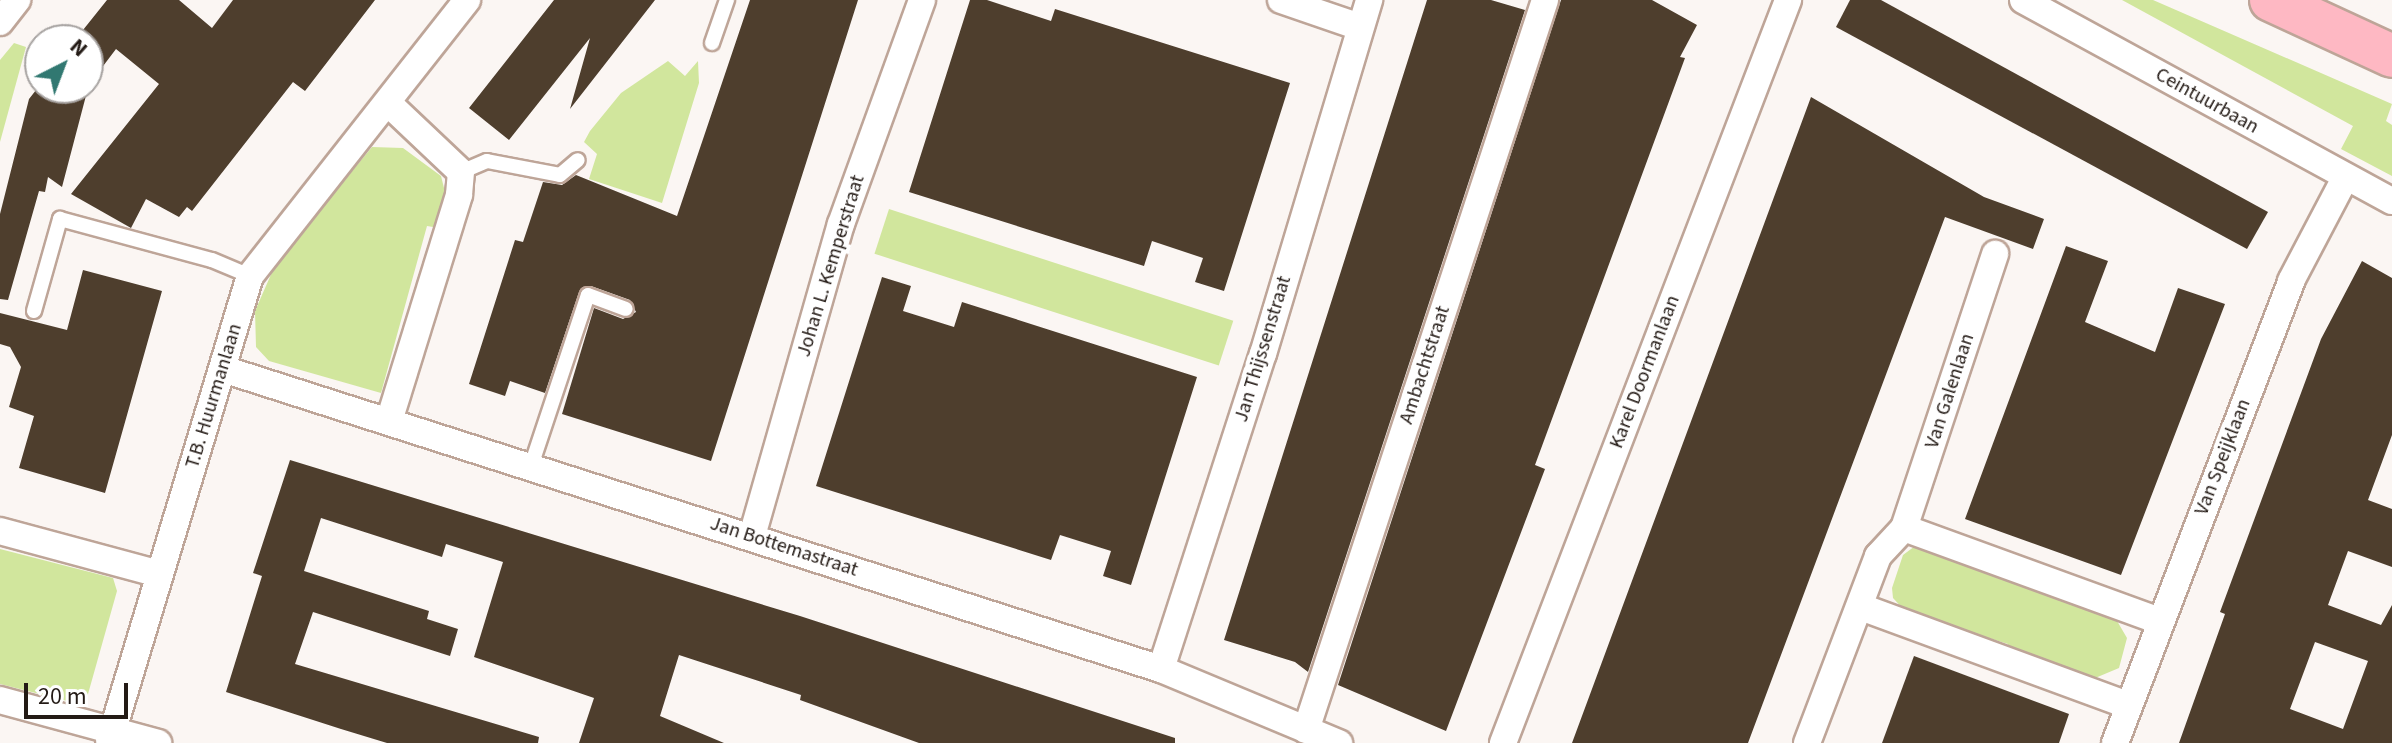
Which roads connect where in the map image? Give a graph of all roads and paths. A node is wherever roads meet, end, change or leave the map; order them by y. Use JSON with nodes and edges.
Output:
{"nodes":[{"id":1,"x":17,"y":0,"type":"edge"},
{"id":2,"x":467,"y":0,"type":"edge"},
{"id":3,"x":727,"y":0,"type":"edge"},
{"id":4,"x":922,"y":0,"type":"edge"},
{"id":5,"x":1281,"y":0,"type":"edge"},
{"id":6,"x":1369,"y":0,"type":"edge"},
{"id":7,"x":1545,"y":0,"type":"edge"},
{"id":8,"x":1788,"y":0,"type":"edge"},
{"id":9,"x":2023,"y":0,"type":"edge"},
{"id":10,"x":2271,"y":0,"type":"edge"},
{"id":11,"x":0,"y":22,"type":"edge"},
{"id":12,"x":1357,"y":26,"type":"junction"},
{"id":13,"x":712,"y":43,"type":"dead end"},
{"id":14,"x":2392,"y":56,"type":"edge"},
{"id":15,"x":388,"y":103,"type":"junction"},
{"id":16,"x":578,"y":160,"type":"dead end"},
{"id":17,"x":461,"y":172,"type":"junction"},
{"id":18,"x":2345,"y":178,"type":"junction"},
{"id":19,"x":2392,"y":201,"type":"edge"},
{"id":20,"x":1995,"y":254,"type":"dead end"},
{"id":21,"x":250,"y":276,"type":"junction"},
{"id":22,"x":626,"y":309,"type":"dead end"},
{"id":23,"x":34,"y":311,"type":"dead end"},
{"id":24,"x":223,"y":369,"type":"junction"},
{"id":25,"x":389,"y":421,"type":"junction"},
{"id":26,"x":531,"y":466,"type":"junction"},
{"id":27,"x":1904,"y":528,"type":"junction"},
{"id":28,"x":0,"y":531,"type":"edge"},
{"id":29,"x":752,"y":536,"type":"junction"},
{"id":30,"x":159,"y":574,"type":"junction"},
{"id":31,"x":1861,"y":607,"type":"junction"},
{"id":32,"x":2160,"y":621,"type":"junction"},
{"id":33,"x":1161,"y":669,"type":"junction"},
{"id":34,"x":0,"y":700,"type":"edge"},
{"id":35,"x":2128,"y":705,"type":"junction"},
{"id":36,"x":1306,"y":730,"type":"junction"},
{"id":37,"x":111,"y":736,"type":"edge"},
{"id":38,"x":158,"y":743,"type":"edge"},
{"id":39,"x":1339,"y":743,"type":"edge"},
{"id":40,"x":1503,"y":743,"type":"edge"},
{"id":41,"x":1807,"y":743,"type":"edge"},
{"id":42,"x":2115,"y":743,"type":"edge"}],
"edges":[{"from":1,"to":11,"type":"street"},
{"from":2,"to":15,"type":"street","name":"T.B. Huurmanlaan"},
{"from":3,"to":13,"type":"lane"},
{"from":4,"to":29,"type":"street","name":"Johan L. Kemperstraat"},
{"from":5,"to":12,"type":"street"},
{"from":6,"to":12,"type":"street"},
{"from":7,"to":36,"type":"street","name":"Ambachtstraat"},
{"from":8,"to":40,"type":"street","name":"Karel Doormanlaan"},
{"from":9,"to":18,"type":"street","name":"Ceintuurbaan"},
{"from":10,"to":14,"type":"main road"},
{"from":12,"to":33,"type":"street","name":"Jan Thijssenstraat"},
{"from":15,"to":17,"type":"street"},
{"from":15,"to":21,"type":"street","name":"T.B. Huurmanlaan"},
{"from":16,"to":17,"type":"lane"},
{"from":17,"to":25,"type":"street"},
{"from":18,"to":19,"type":"street","name":"Ceintuurbaan"},
{"from":18,"to":32,"type":"street","name":"Van Speijklaan"},
{"from":20,"to":27,"type":"street","name":"Van Galenlaan"},
{"from":21,"to":23,"type":"lane"},
{"from":21,"to":24,"type":"street","name":"T.B. Huurmanlaan"},
{"from":22,"to":26,"type":"lane"},
{"from":24,"to":25,"type":"street","name":"Jan Bottemastraat"},
{"from":24,"to":30,"type":"street","name":"T.B. Huurmanlaan"},
{"from":25,"to":26,"type":"street","name":"Jan Bottemastraat"},
{"from":26,"to":29,"type":"street","name":"Jan Bottemastraat"},
{"from":27,"to":31,"type":"street","name":"Van Galenlaan"},
{"from":27,"to":32,"type":"street"},
{"from":28,"to":30,"type":"street"},
{"from":29,"to":33,"type":"street","name":"Jan Bottemastraat"},
{"from":30,"to":37,"type":"street","name":"T.B. Huurmanlaan"},
{"from":31,"to":35,"type":"street"},
{"from":31,"to":41,"type":"street","name":"Van Galenlaan"},
{"from":32,"to":35,"type":"street","name":"Van Speijklaan"},
{"from":33,"to":36,"type":"street","name":"Jan Bottemastraat"},
{"from":34,"to":37,"type":"street"},
{"from":35,"to":42,"type":"street","name":"Van Speijklaan"},
{"from":36,"to":39,"type":"street","name":"Jan Bottemastraat"},
{"from":37,"to":38,"type":"street"}]}
